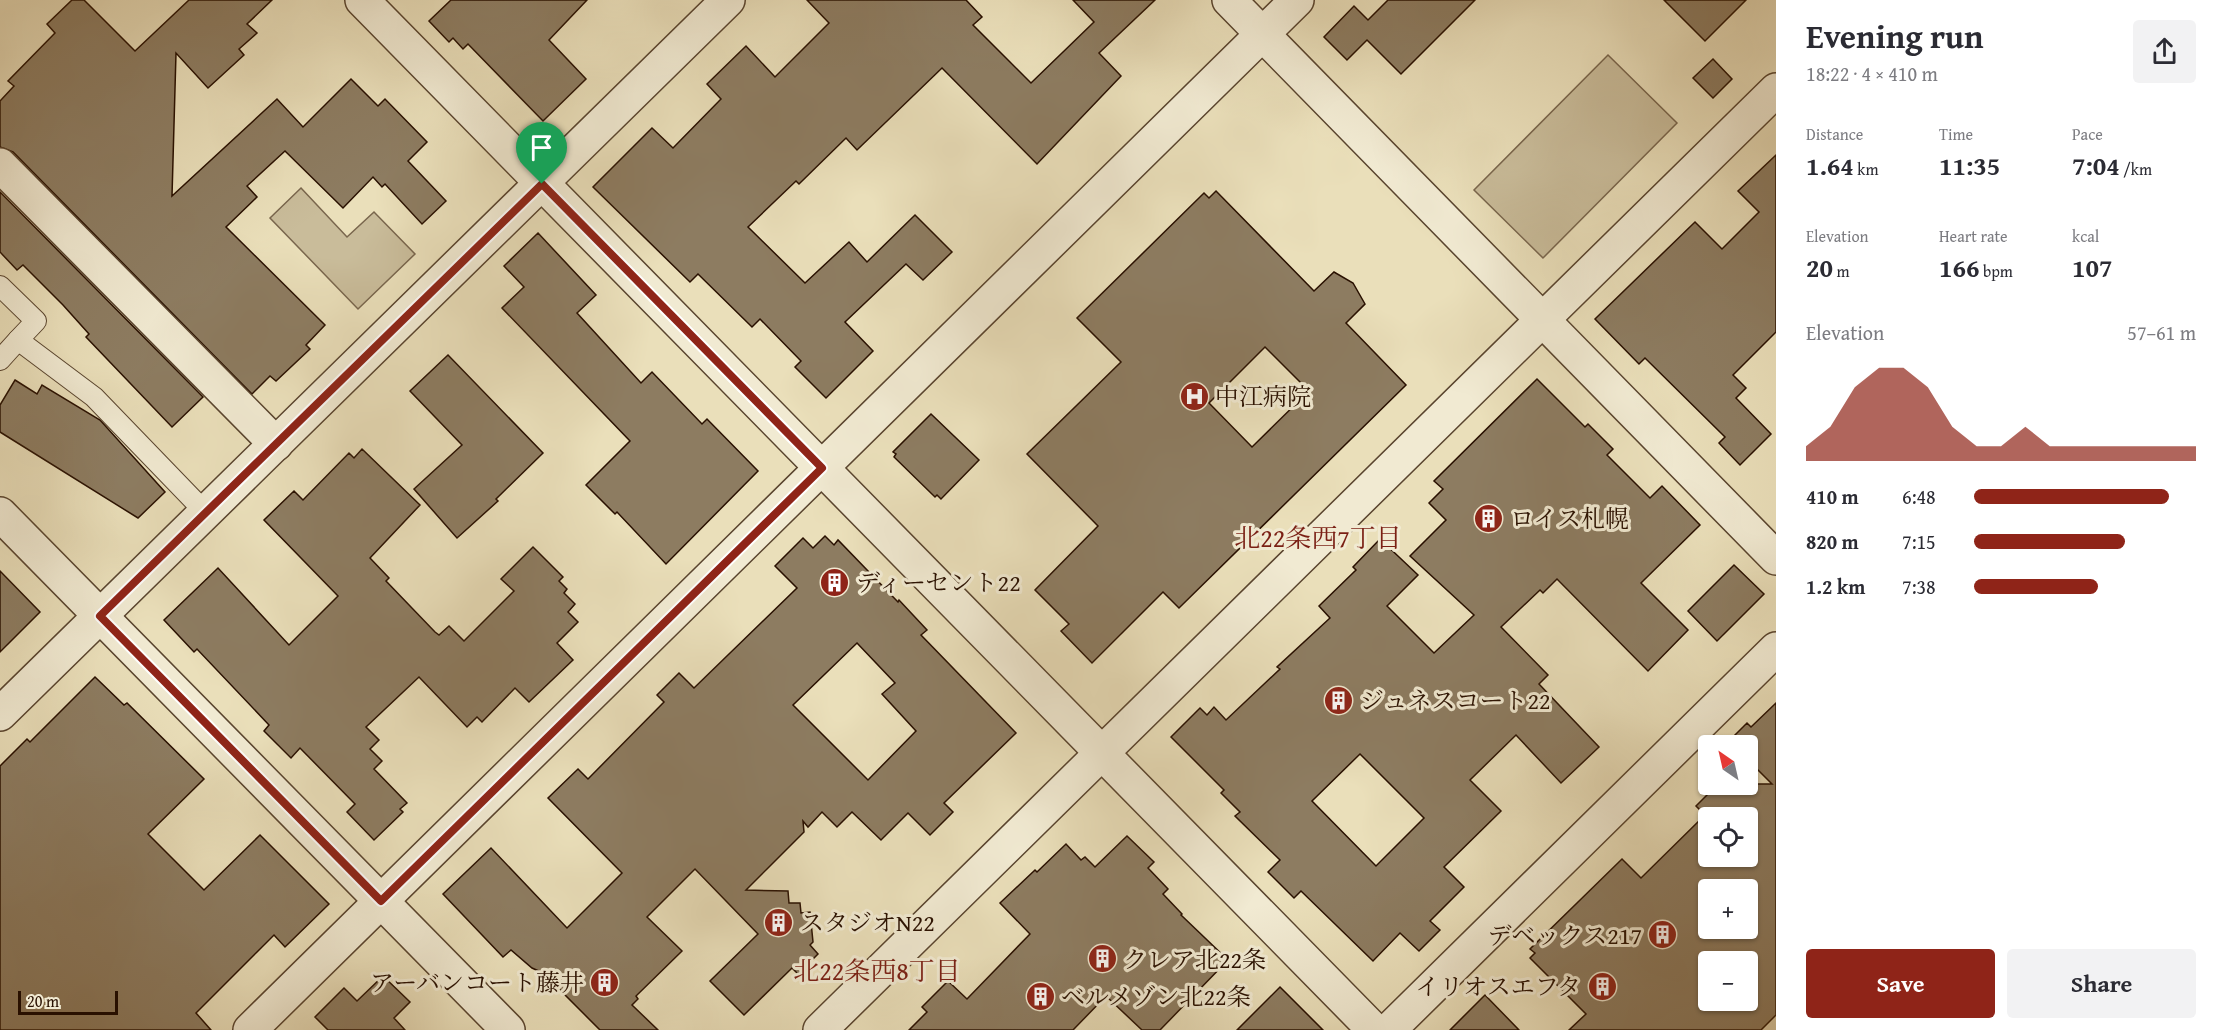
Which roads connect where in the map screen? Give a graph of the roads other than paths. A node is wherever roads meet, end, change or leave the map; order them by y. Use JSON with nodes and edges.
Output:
{"nodes":[{"id":1,"x":362,"y":0,"type":"edge"},
{"id":2,"x":728,"y":0,"type":"edge"},
{"id":3,"x":1229,"y":0,"type":"edge"},
{"id":4,"x":1297,"y":0,"type":"edge"},
{"id":5,"x":1262,"y":34,"type":"junction"},
{"id":6,"x":1776,"y":90,"type":"edge"},
{"id":7,"x":0,"y":165,"type":"edge"},
{"id":8,"x":542,"y":184,"type":"junction"},
{"id":9,"x":0,"y":286,"type":"edge"},
{"id":10,"x":1542,"y":320,"type":"junction"},
{"id":11,"x":18,"y":340,"type":"junction"},
{"id":12,"x":0,"y":360,"type":"edge"},
{"id":13,"x":276,"y":444,"type":"junction"},
{"id":14,"x":822,"y":468,"type":"junction"},
{"id":15,"x":205,"y":512,"type":"junction"},
{"id":16,"x":0,"y":514,"type":"edge"},
{"id":17,"x":1776,"y":558,"type":"edge"},
{"id":18,"x":100,"y":616,"type":"junction"},
{"id":19,"x":1776,"y":649,"type":"edge"},
{"id":20,"x":0,"y":714,"type":"edge"},
{"id":21,"x":1102,"y":753,"type":"junction"},
{"id":22,"x":381,"y":901,"type":"junction"},
{"id":23,"x":250,"y":1030,"type":"edge"},
{"id":24,"x":508,"y":1030,"type":"edge"},
{"id":25,"x":820,"y":1030,"type":"edge"},
{"id":26,"x":1374,"y":1030,"type":"edge"},
{"id":27,"x":1389,"y":1030,"type":"edge"}],
"edges":[{"from":1,"to":8,"type":"street"},
{"from":2,"to":8,"type":"street"},
{"from":3,"to":5,"type":"street"},
{"from":4,"to":5,"type":"street"},
{"from":5,"to":10,"type":"street"},
{"from":5,"to":14,"type":"street"},
{"from":6,"to":10,"type":"street"},
{"from":7,"to":13,"type":"street"},
{"from":8,"to":13,"type":"street"},
{"from":8,"to":14,"type":"street"},
{"from":9,"to":11,"type":"lane"},
{"from":10,"to":17,"type":"street"},
{"from":10,"to":21,"type":"street"},
{"from":11,"to":12,"type":"lane"},
{"from":11,"to":15,"type":"lane"},
{"from":13,"to":15,"type":"street"},
{"from":14,"to":21,"type":"street"},
{"from":14,"to":22,"type":"street"},
{"from":15,"to":18,"type":"street"},
{"from":16,"to":18,"type":"street"},
{"from":18,"to":20,"type":"street"},
{"from":18,"to":22,"type":"street"},
{"from":19,"to":27,"type":"street"},
{"from":21,"to":25,"type":"street"},
{"from":21,"to":26,"type":"street"},
{"from":22,"to":23,"type":"street"},
{"from":22,"to":24,"type":"street"}]}
